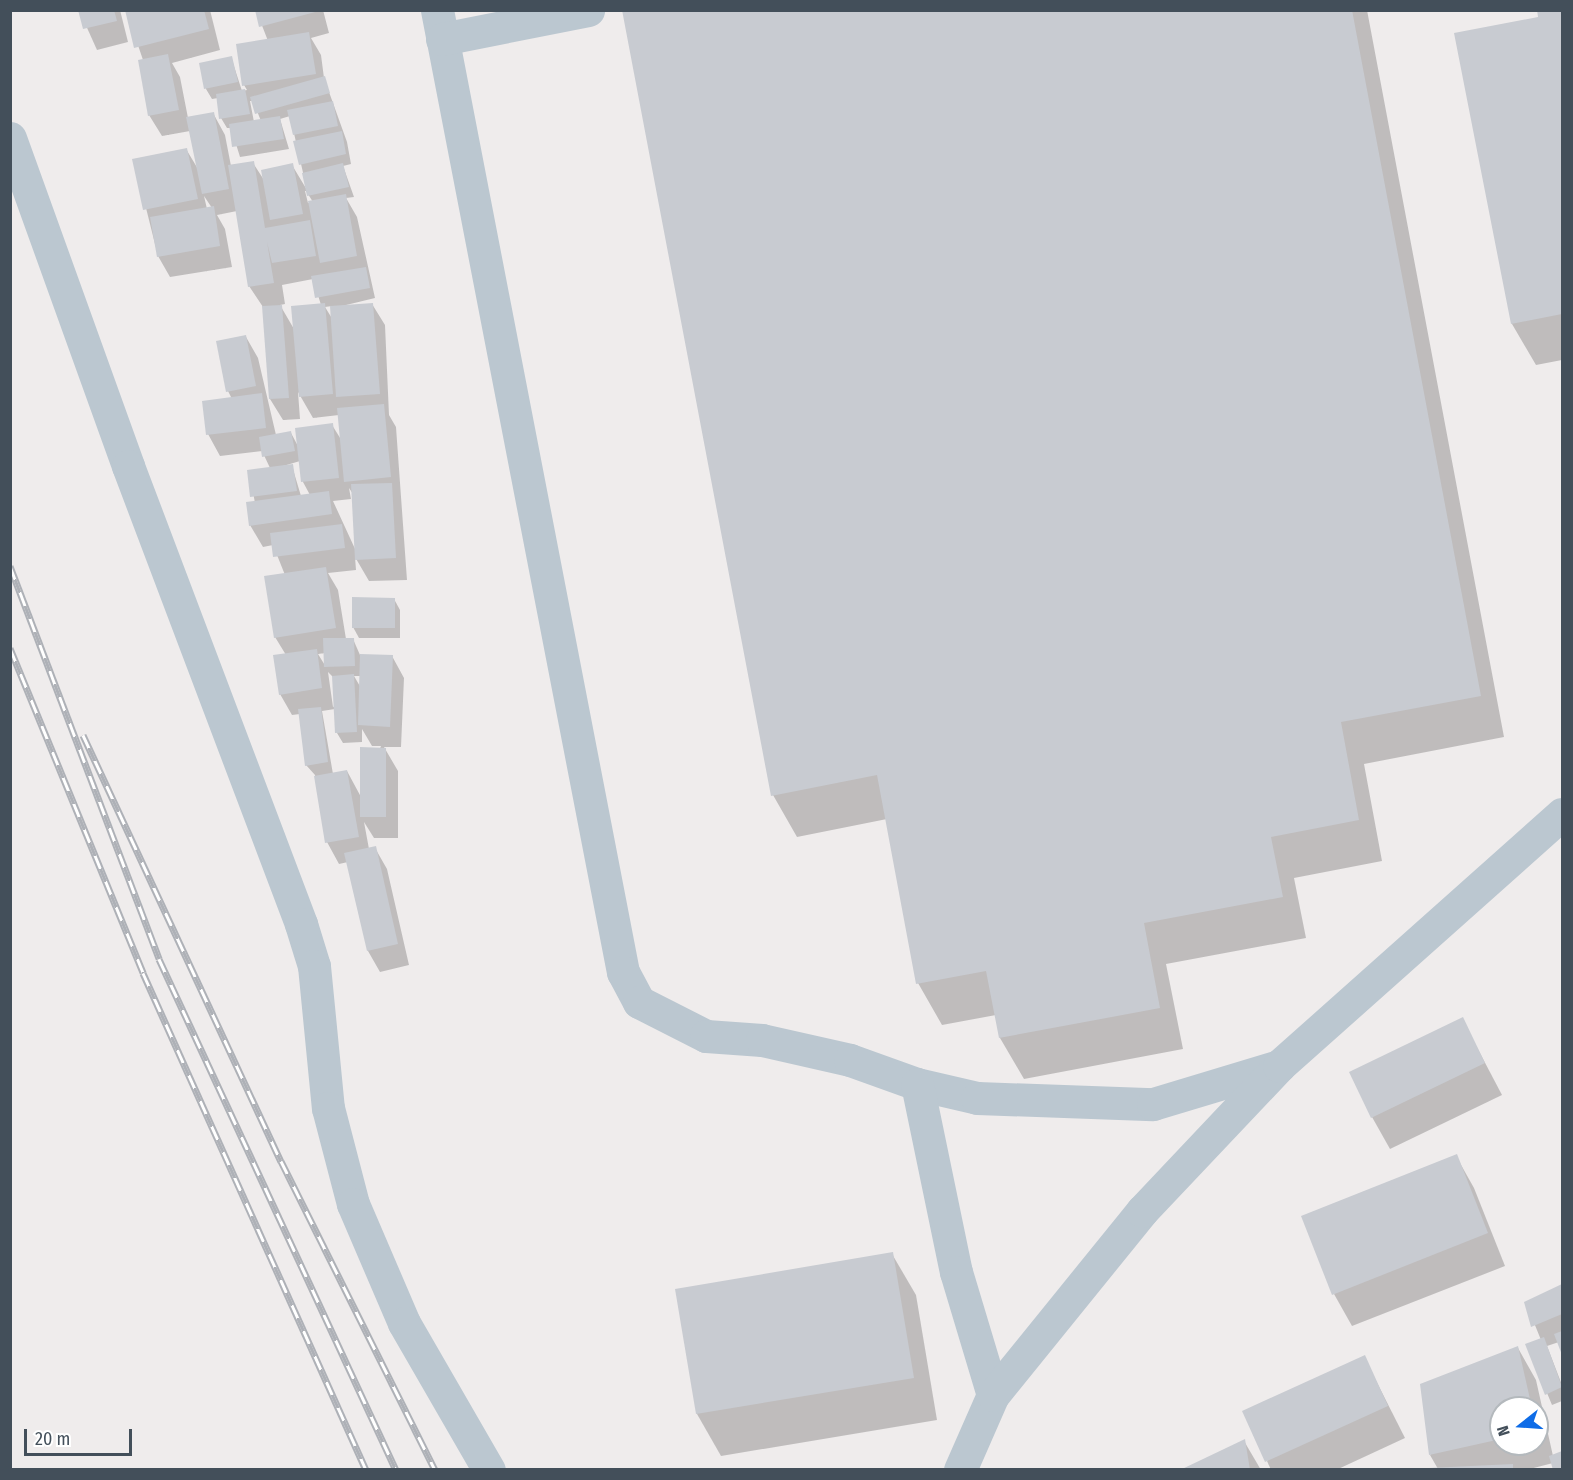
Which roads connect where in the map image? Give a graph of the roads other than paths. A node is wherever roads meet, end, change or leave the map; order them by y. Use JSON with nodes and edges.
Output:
{"nodes":[{"id":1,"x":588,"y":10,"type":"edge"},
{"id":2,"x":440,"y":25,"type":"edge"},
{"id":3,"x":10,"y":138,"type":"edge"},
{"id":4,"x":1563,"y":814,"type":"edge"},
{"id":5,"x":1279,"y":1066,"type":"junction"},
{"id":6,"x":917,"y":1084,"type":"junction"},
{"id":7,"x":993,"y":1395,"type":"junction"},
{"id":8,"x":489,"y":1470,"type":"edge"},
{"id":9,"x":960,"y":1470,"type":"edge"}],
"edges":[{"from":1,"to":2,"type":"street"},
{"from":2,"to":6,"type":"street"},
{"from":3,"to":8,"type":"street"},
{"from":4,"to":5,"type":"street"},
{"from":5,"to":6,"type":"street"},
{"from":5,"to":7,"type":"street"},
{"from":6,"to":7,"type":"street"},
{"from":7,"to":9,"type":"street"}]}
